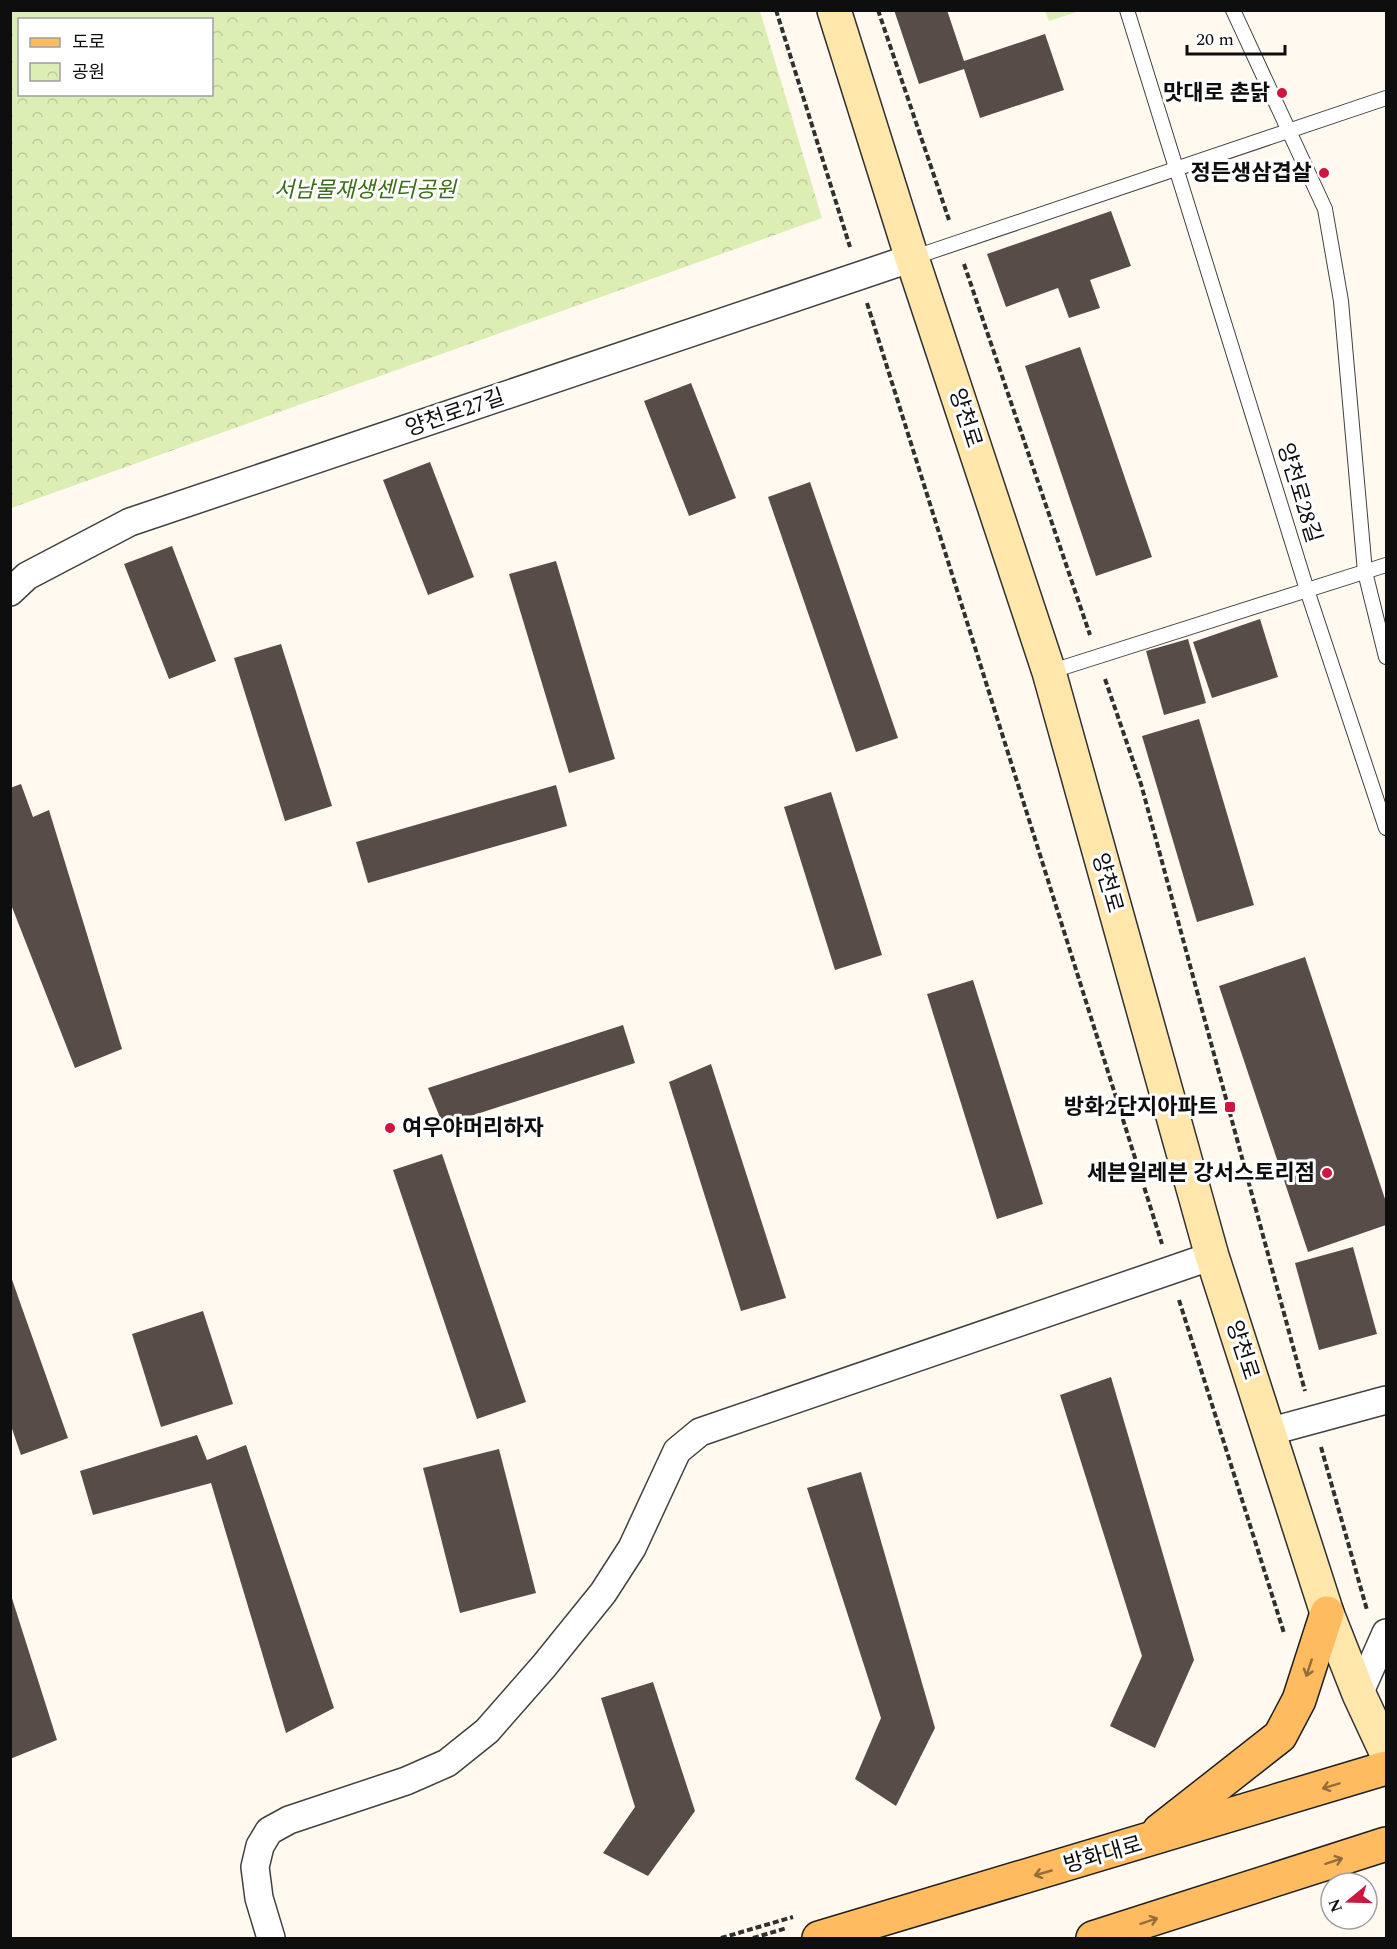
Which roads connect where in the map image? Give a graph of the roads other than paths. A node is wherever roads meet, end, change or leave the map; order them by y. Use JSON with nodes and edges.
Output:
{"nodes":[{"id":1,"x":834,"y":10,"type":"edge"},
{"id":2,"x":1127,"y":10,"type":"edge"},
{"id":3,"x":1233,"y":10,"type":"edge"},
{"id":4,"x":1386,"y":98,"type":"edge"},
{"id":5,"x":1290,"y":130,"type":"junction"},
{"id":6,"x":1176,"y":169,"type":"junction"},
{"id":7,"x":912,"y":258,"type":"junction"},
{"id":8,"x":1386,"y":565,"type":"edge"},
{"id":9,"x":1365,"y":572,"type":"junction"},
{"id":10,"x":1307,"y":590,"type":"junction"},
{"id":11,"x":10,"y":592,"type":"edge"},
{"id":12,"x":1386,"y":657,"type":"edge"},
{"id":13,"x":1048,"y":672,"type":"junction"},
{"id":14,"x":1386,"y":828,"type":"edge"},
{"id":15,"x":1212,"y":1256,"type":"junction"},
{"id":16,"x":1386,"y":1400,"type":"edge"},
{"id":17,"x":1268,"y":1432,"type":"junction"},
{"id":18,"x":1327,"y":1613,"type":"junction"},
{"id":19,"x":1386,"y":1633,"type":"edge"},
{"id":20,"x":1359,"y":1694,"type":"junction"},
{"id":21,"x":1386,"y":1752,"type":"edge"},
{"id":22,"x":1386,"y":1768,"type":"edge"},
{"id":23,"x":1144,"y":1843,"type":"junction"},
{"id":24,"x":1386,"y":1844,"type":"edge"},
{"id":25,"x":270,"y":1938,"type":"edge"},
{"id":26,"x":819,"y":1938,"type":"edge"},
{"id":27,"x":1093,"y":1938,"type":"edge"}],
"edges":[{"from":1,"to":7,"type":"main road","name":"양천로"},
{"from":2,"to":6,"type":"lane","name":"양천로28길"},
{"from":3,"to":5,"type":"lane"},
{"from":4,"to":5,"type":"lane"},
{"from":5,"to":6,"type":"lane"},
{"from":5,"to":9,"type":"lane"},
{"from":6,"to":7,"type":"lane"},
{"from":6,"to":10,"type":"lane","name":"양천로28길"},
{"from":7,"to":11,"type":"street","name":"양천로27길"},
{"from":7,"to":13,"type":"main road","name":"양천로"},
{"from":8,"to":9,"type":"lane"},
{"from":9,"to":10,"type":"lane"},
{"from":9,"to":12,"type":"lane"},
{"from":10,"to":13,"type":"lane"},
{"from":10,"to":14,"type":"lane","name":"양천로28길"},
{"from":13,"to":15,"type":"main road","name":"양천로"},
{"from":15,"to":17,"type":"main road","name":"양천로"},
{"from":15,"to":25,"type":"street"},
{"from":16,"to":17,"type":"street"},
{"from":17,"to":18,"type":"main road","name":"양천로"},
{"from":18,"to":20,"type":"main road","name":"양천로"},
{"from":18,"to":23,"type":"main road","one_way":true},
{"from":19,"to":20,"type":"street"},
{"from":20,"to":21,"type":"main road","name":"양천로"},
{"from":22,"to":23,"type":"main road","name":"방화대로","one_way":true},
{"from":23,"to":26,"type":"main road","name":"방화대로","one_way":true},
{"from":27,"to":24,"type":"main road","one_way":true}]}
